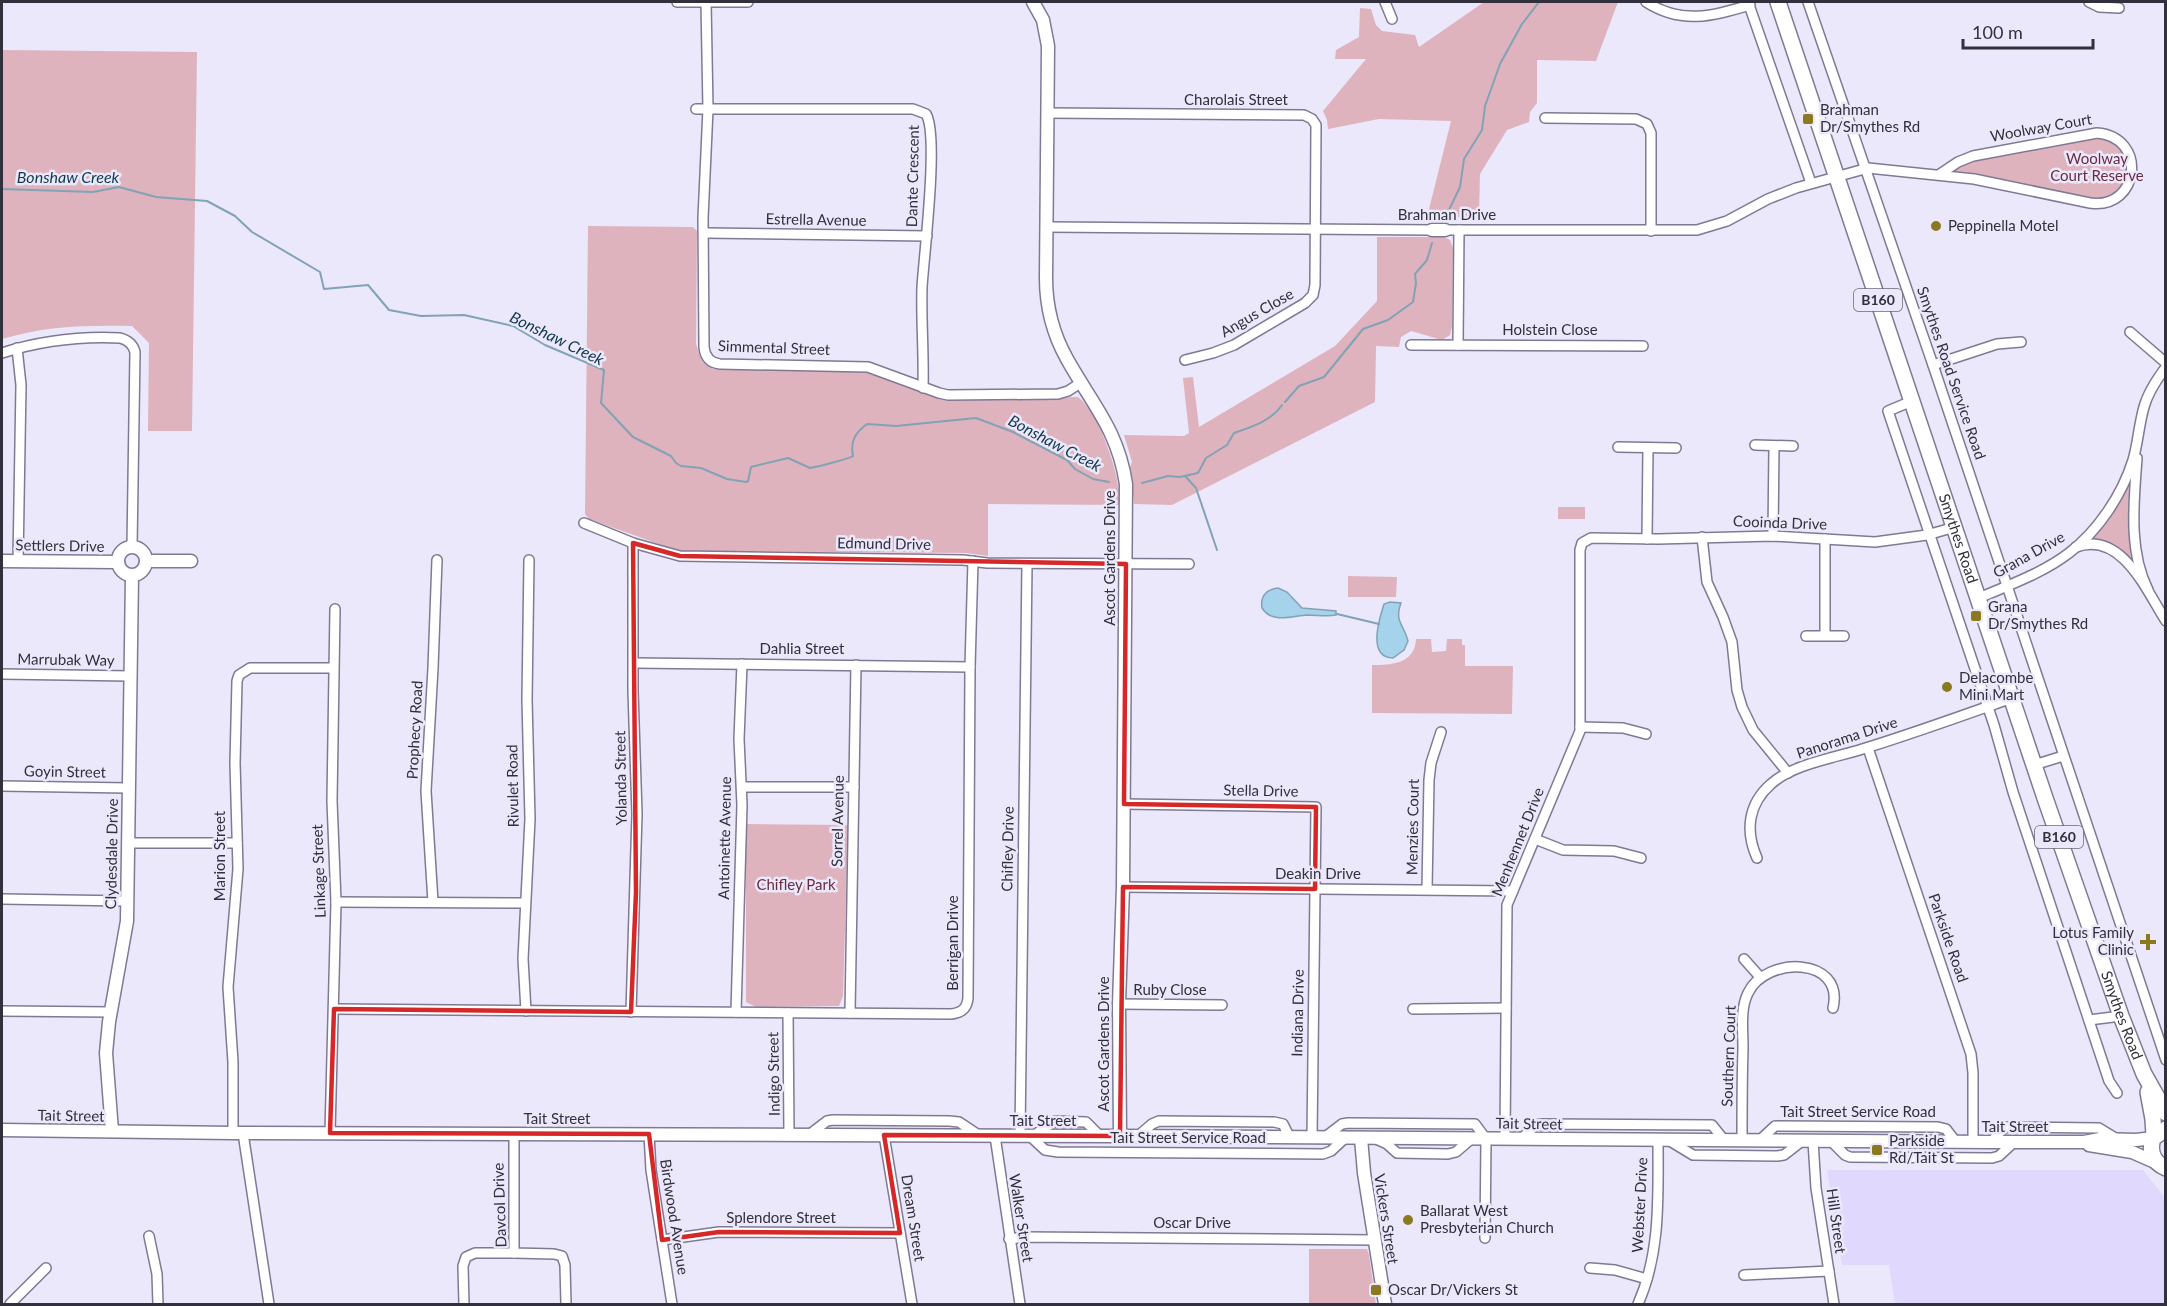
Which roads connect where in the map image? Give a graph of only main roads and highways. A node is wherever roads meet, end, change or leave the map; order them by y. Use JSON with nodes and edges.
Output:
{"nodes":[{"id":1,"x":1778,"y":2,"type":"edge"},
{"id":2,"x":2144,"y":1074,"type":"junction"},
{"id":3,"x":2163,"y":1102,"type":"edge"},
{"id":4,"x":2158,"y":1134,"type":"edge"},
{"id":5,"x":2163,"y":1167,"type":"edge"}],
"edges":[{"from":1,"to":2,"type":"main road","name":"Smythes Road","number":"B160"},
{"from":2,"to":3,"type":"main road","name":"Smythes Road","number":"B160"},
{"from":2,"to":4,"type":"main road","name":"Smythes Road","number":"B160"},
{"from":4,"to":5,"type":"main road","number":"B160"}]}
